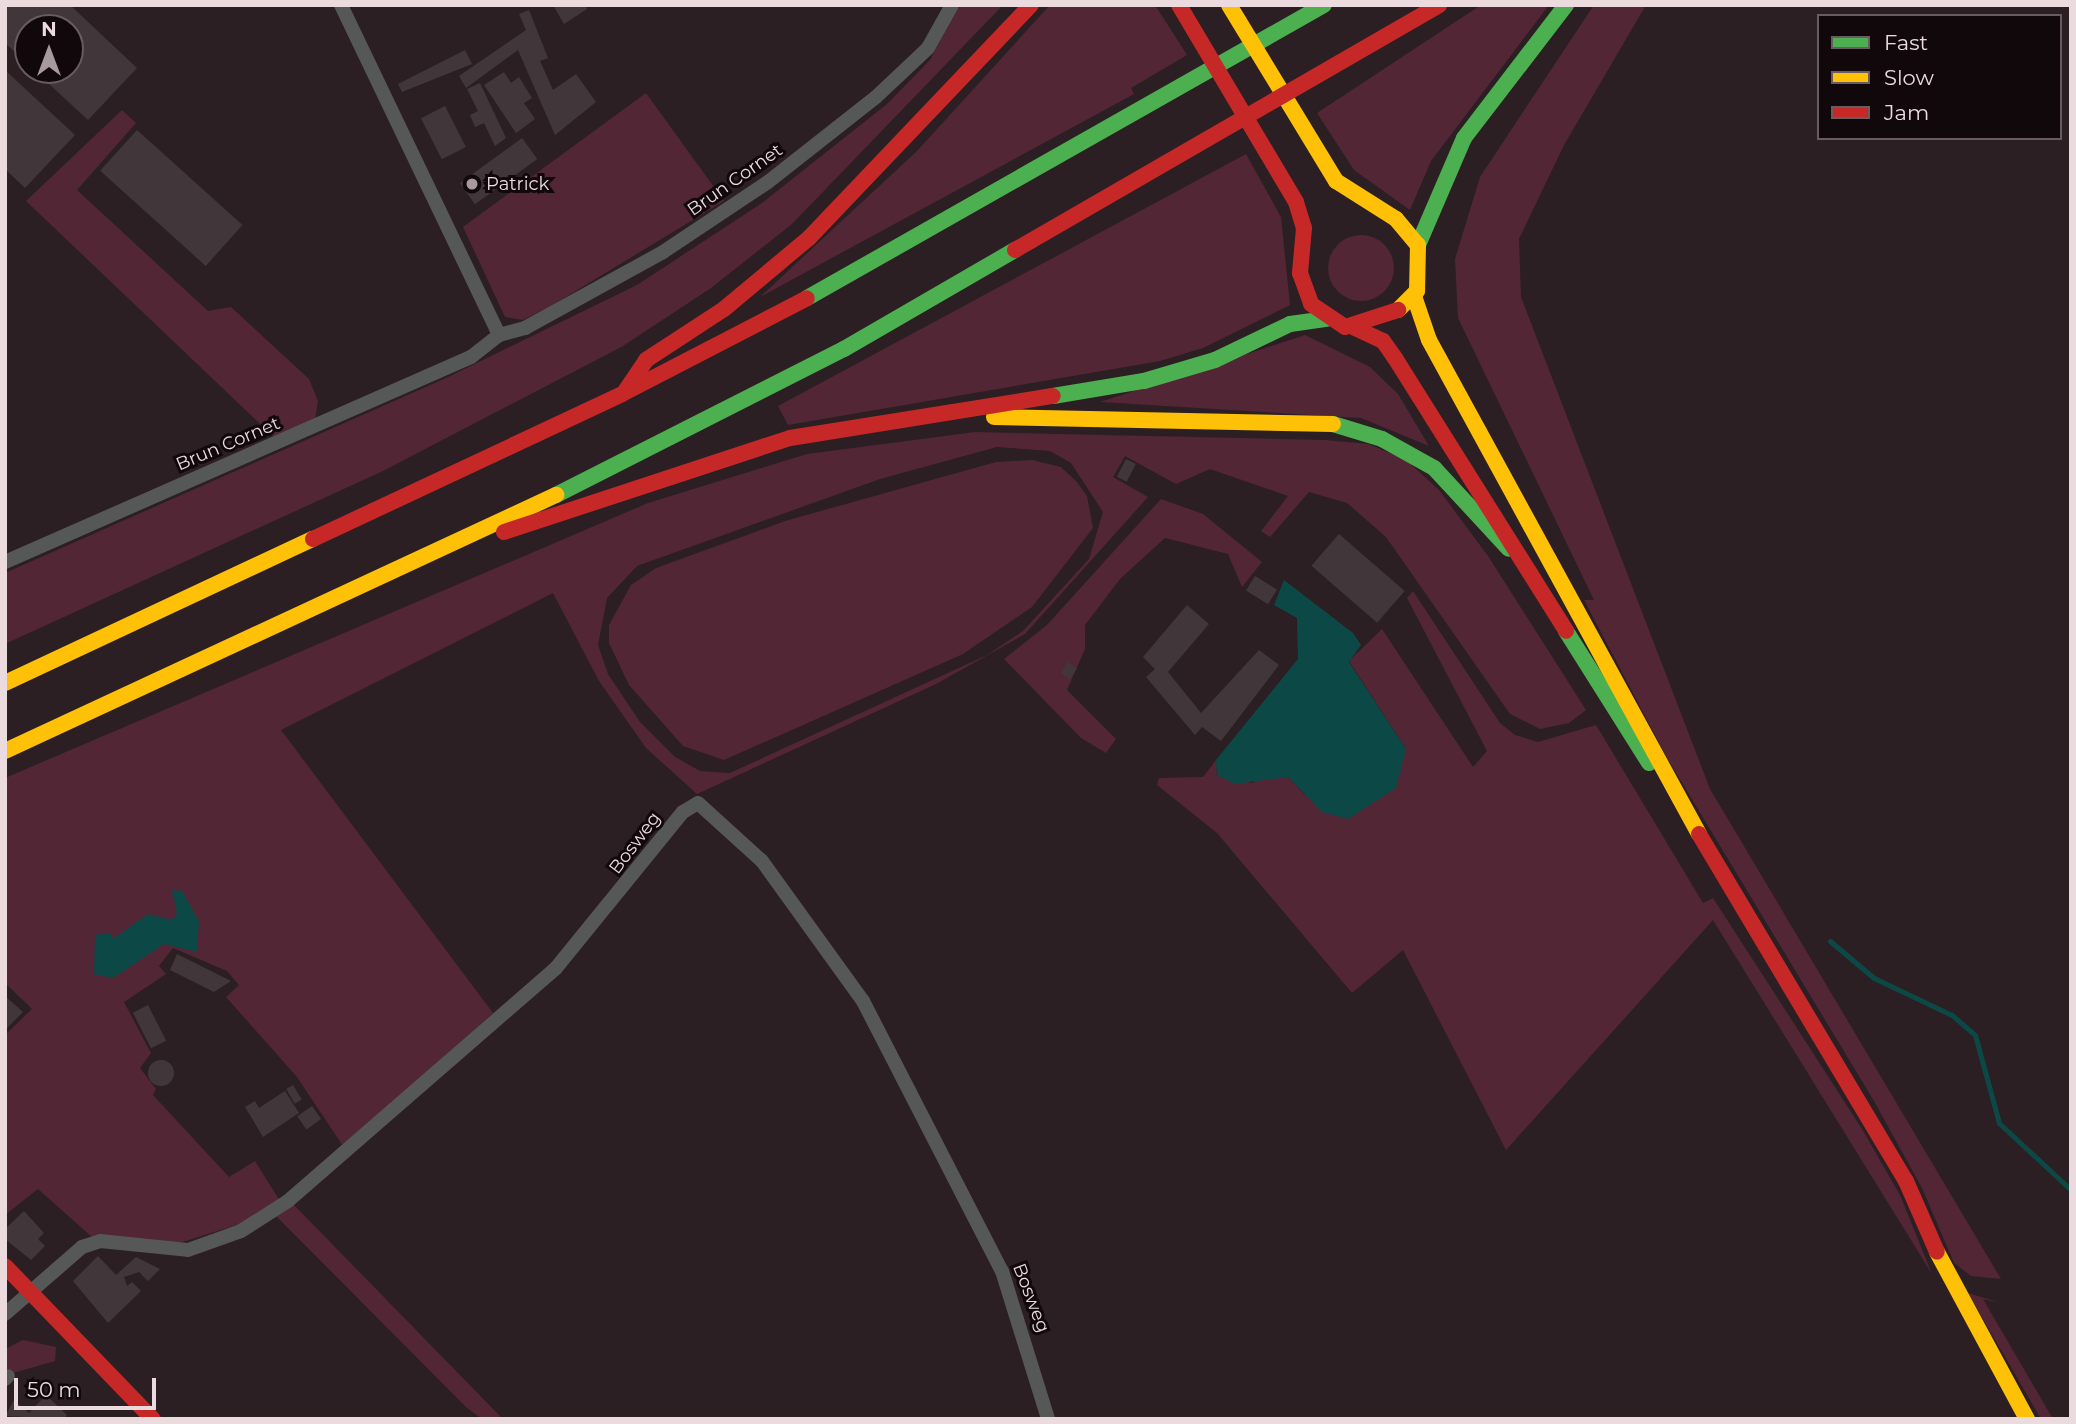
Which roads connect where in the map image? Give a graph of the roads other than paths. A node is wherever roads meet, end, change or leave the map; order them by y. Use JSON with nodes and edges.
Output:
{"nodes":[{"id":1,"x":341,"y":5,"type":"edge"},
{"id":2,"x":952,"y":5,"type":"edge"},
{"id":3,"x":1031,"y":5,"type":"edge"},
{"id":4,"x":1179,"y":5,"type":"edge"},
{"id":5,"x":1229,"y":5,"type":"edge"},
{"id":6,"x":1324,"y":5,"type":"edge"},
{"id":7,"x":1439,"y":5,"type":"edge"},
{"id":8,"x":1566,"y":5,"type":"edge"},
{"id":9,"x":1418,"y":245,"type":"junction"},
{"id":10,"x":1413,"y":296,"type":"junction"},
{"id":11,"x":1327,"y":319,"type":"junction"},
{"id":12,"x":1353,"y":327,"type":"junction"},
{"id":13,"x":499,"y":335,"type":"junction"},
{"id":14,"x":622,"y":394,"type":"junction"},
{"id":15,"x":922,"y":417,"type":"junction"},
{"id":16,"x":465,"y":541,"type":"junction"},
{"id":17,"x":1510,"y":549,"type":"junction"},
{"id":18,"x":5,"y":562,"type":"edge"},
{"id":19,"x":5,"y":683,"type":"edge"},
{"id":20,"x":5,"y":751,"type":"edge"},
{"id":21,"x":1700,"y":836,"type":"junction"},
{"id":22,"x":5,"y":1266,"type":"edge"},
{"id":23,"x":28,"y":1289,"type":"junction"},
{"id":24,"x":5,"y":1314,"type":"edge"},
{"id":25,"x":153,"y":1419,"type":"edge"},
{"id":26,"x":1048,"y":1419,"type":"edge"},
{"id":27,"x":2027,"y":1419,"type":"edge"}],
"edges":[{"from":1,"to":13,"type":"street"},
{"from":2,"to":13,"type":"street","name":"Brun Cornet"},
{"from":3,"to":14,"type":"main road"},
{"from":4,"to":11,"type":"main road"},
{"from":5,"to":9,"type":"main road"},
{"from":6,"to":14,"type":"main road"},
{"from":7,"to":16,"type":"main road"},
{"from":8,"to":9,"type":"main road"},
{"from":9,"to":10,"type":"main road"},
{"from":10,"to":12,"type":"main road"},
{"from":10,"to":21,"type":"main road"},
{"from":11,"to":12,"type":"main road"},
{"from":11,"to":15,"type":"main road"},
{"from":12,"to":17,"type":"main road"},
{"from":13,"to":18,"type":"street","name":"Brun Cornet"},
{"from":14,"to":19,"type":"main road"},
{"from":15,"to":16,"type":"main road"},
{"from":15,"to":17,"type":"main road"},
{"from":16,"to":20,"type":"main road"},
{"from":17,"to":21,"type":"main road"},
{"from":21,"to":27,"type":"main road"},
{"from":22,"to":23,"type":"main road"},
{"from":23,"to":24,"type":"street"},
{"from":23,"to":25,"type":"main road"},
{"from":23,"to":26,"type":"street","name":"Bosweg"}]}
